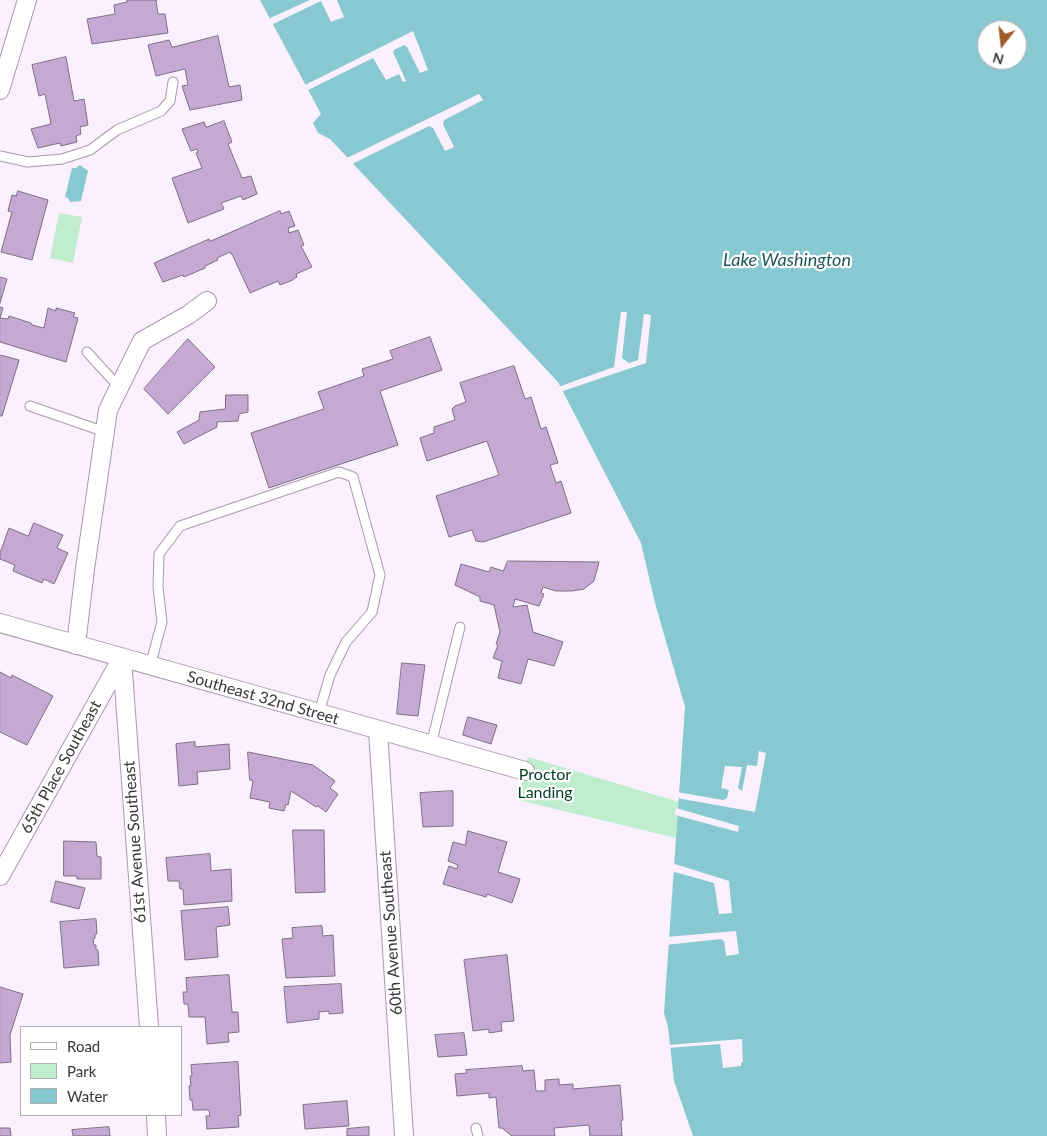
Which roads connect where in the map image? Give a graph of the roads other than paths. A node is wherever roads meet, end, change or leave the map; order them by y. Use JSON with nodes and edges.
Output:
{"nodes":[{"id":1,"x":27,"y":0,"type":"edge"},
{"id":2,"x":173,"y":82,"type":"dead end"},
{"id":3,"x":0,"y":90,"type":"edge"},
{"id":4,"x":0,"y":156,"type":"edge"},
{"id":5,"x":207,"y":301,"type":"dead end"},
{"id":6,"x":87,"y":352,"type":"dead end"},
{"id":7,"x":119,"y":388,"type":"junction"},
{"id":8,"x":30,"y":406,"type":"dead end"},
{"id":9,"x":105,"y":432,"type":"junction"},
{"id":10,"x":0,"y":624,"type":"edge"},
{"id":11,"x":460,"y":627,"type":"dead end"},
{"id":12,"x":76,"y":645,"type":"junction"},
{"id":13,"x":122,"y":658,"type":"junction"},
{"id":14,"x":150,"y":666,"type":"junction"},
{"id":15,"x":318,"y":713,"type":"junction"},
{"id":16,"x":378,"y":730,"type":"junction"},
{"id":17,"x":431,"y":745,"type":"junction"},
{"id":18,"x":526,"y":770,"type":"dead end"},
{"id":19,"x":0,"y":876,"type":"edge"},
{"id":20,"x":149,"y":1026,"type":"edge"},
{"id":21,"x":156,"y":1116,"type":"edge"},
{"id":22,"x":157,"y":1136,"type":"edge"},
{"id":23,"x":404,"y":1136,"type":"edge"}],
"edges":[{"from":1,"to":3,"type":"street"},
{"from":2,"to":4,"type":"lane"},
{"from":5,"to":7,"type":"street"},
{"from":6,"to":7,"type":"lane"},
{"from":7,"to":9,"type":"street"},
{"from":8,"to":9,"type":"lane"},
{"from":9,"to":12,"type":"street"},
{"from":10,"to":12,"type":"street","name":"Southeast 32nd Street"},
{"from":11,"to":17,"type":"lane"},
{"from":12,"to":13,"type":"street","name":"Southeast 32nd Street"},
{"from":13,"to":14,"type":"street","name":"Southeast 32nd Street"},
{"from":13,"to":19,"type":"street","name":"65th Place Southeast"},
{"from":13,"to":20,"type":"street","name":"61st Avenue Southeast"},
{"from":14,"to":15,"type":"street","name":"Southeast 32nd Street"},
{"from":14,"to":15,"type":"lane"},
{"from":15,"to":16,"type":"street","name":"Southeast 32nd Street"},
{"from":16,"to":17,"type":"street","name":"Southeast 32nd Street"},
{"from":16,"to":23,"type":"street","name":"60th Avenue Southeast"},
{"from":17,"to":18,"type":"street","name":"Southeast 32nd Street"},
{"from":21,"to":22,"type":"street"}]}
